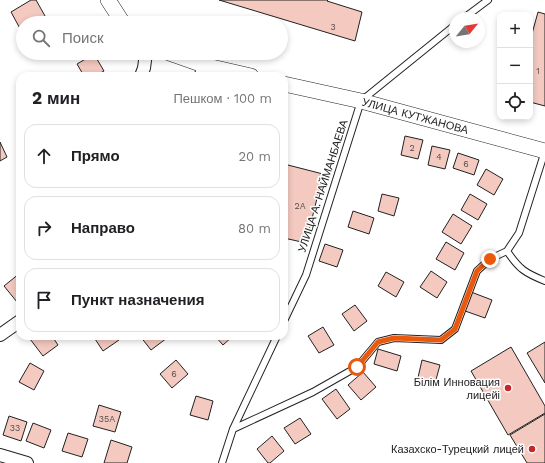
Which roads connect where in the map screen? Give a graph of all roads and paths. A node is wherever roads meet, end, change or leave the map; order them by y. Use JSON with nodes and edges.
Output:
{"nodes":[{"id":1,"x":108,"y":0,"type":"edge"},
{"id":2,"x":488,"y":0,"type":"edge"},
{"id":3,"x":472,"y":12,"type":"edge"},
{"id":4,"x":118,"y":16,"type":"edge"},
{"id":5,"x":449,"y":30,"type":"edge"},
{"id":6,"x":145,"y":60,"type":"edge"},
{"id":7,"x":183,"y":60,"type":"edge"},
{"id":8,"x":202,"y":70,"type":"edge"},
{"id":9,"x":142,"y":72,"type":"edge"},
{"id":10,"x":218,"y":72,"type":"edge"},
{"id":11,"x":288,"y":85,"type":"edge"},
{"id":12,"x":361,"y":101,"type":"junction"},
{"id":13,"x":545,"y":151,"type":"edge"},
{"id":14,"x":507,"y":251,"type":"junction"},
{"id":15,"x":545,"y":281,"type":"edge"},
{"id":16,"x":288,"y":313,"type":"edge"},
{"id":17,"x":16,"y":324,"type":"edge"},
{"id":18,"x":0,"y":335,"type":"edge"},
{"id":19,"x":275,"y":340,"type":"edge"},
{"id":20,"x":233,"y":428,"type":"junction"},
{"id":21,"x":0,"y":456,"type":"edge"},
{"id":22,"x":27,"y":463,"type":"edge"},
{"id":23,"x":222,"y":463,"type":"edge"}],
"edges":[{"from":1,"to":4,"type":"street"},
{"from":2,"to":3,"type":"lane"},
{"from":5,"to":12,"type":"lane"},
{"from":6,"to":9,"type":"street"},
{"from":7,"to":8,"type":"street"},
{"from":8,"to":10,"type":"street"},
{"from":11,"to":12,"type":"street","name":"УЛИЦА КУТЖАНОВА"},
{"from":12,"to":13,"type":"street","name":"УЛИЦА КУТЖАНОВА"},
{"from":12,"to":16,"type":"lane","name":"УЛИЦА А. НАЙМАНБАЕВА"},
{"from":13,"to":14,"type":"lane"},
{"from":14,"to":15,"type":"lane"},
{"from":14,"to":20,"type":"lane"},
{"from":17,"to":18,"type":"street"},
{"from":19,"to":20,"type":"lane"},
{"from":20,"to":23,"type":"lane"},
{"from":21,"to":22,"type":"street"}]}
